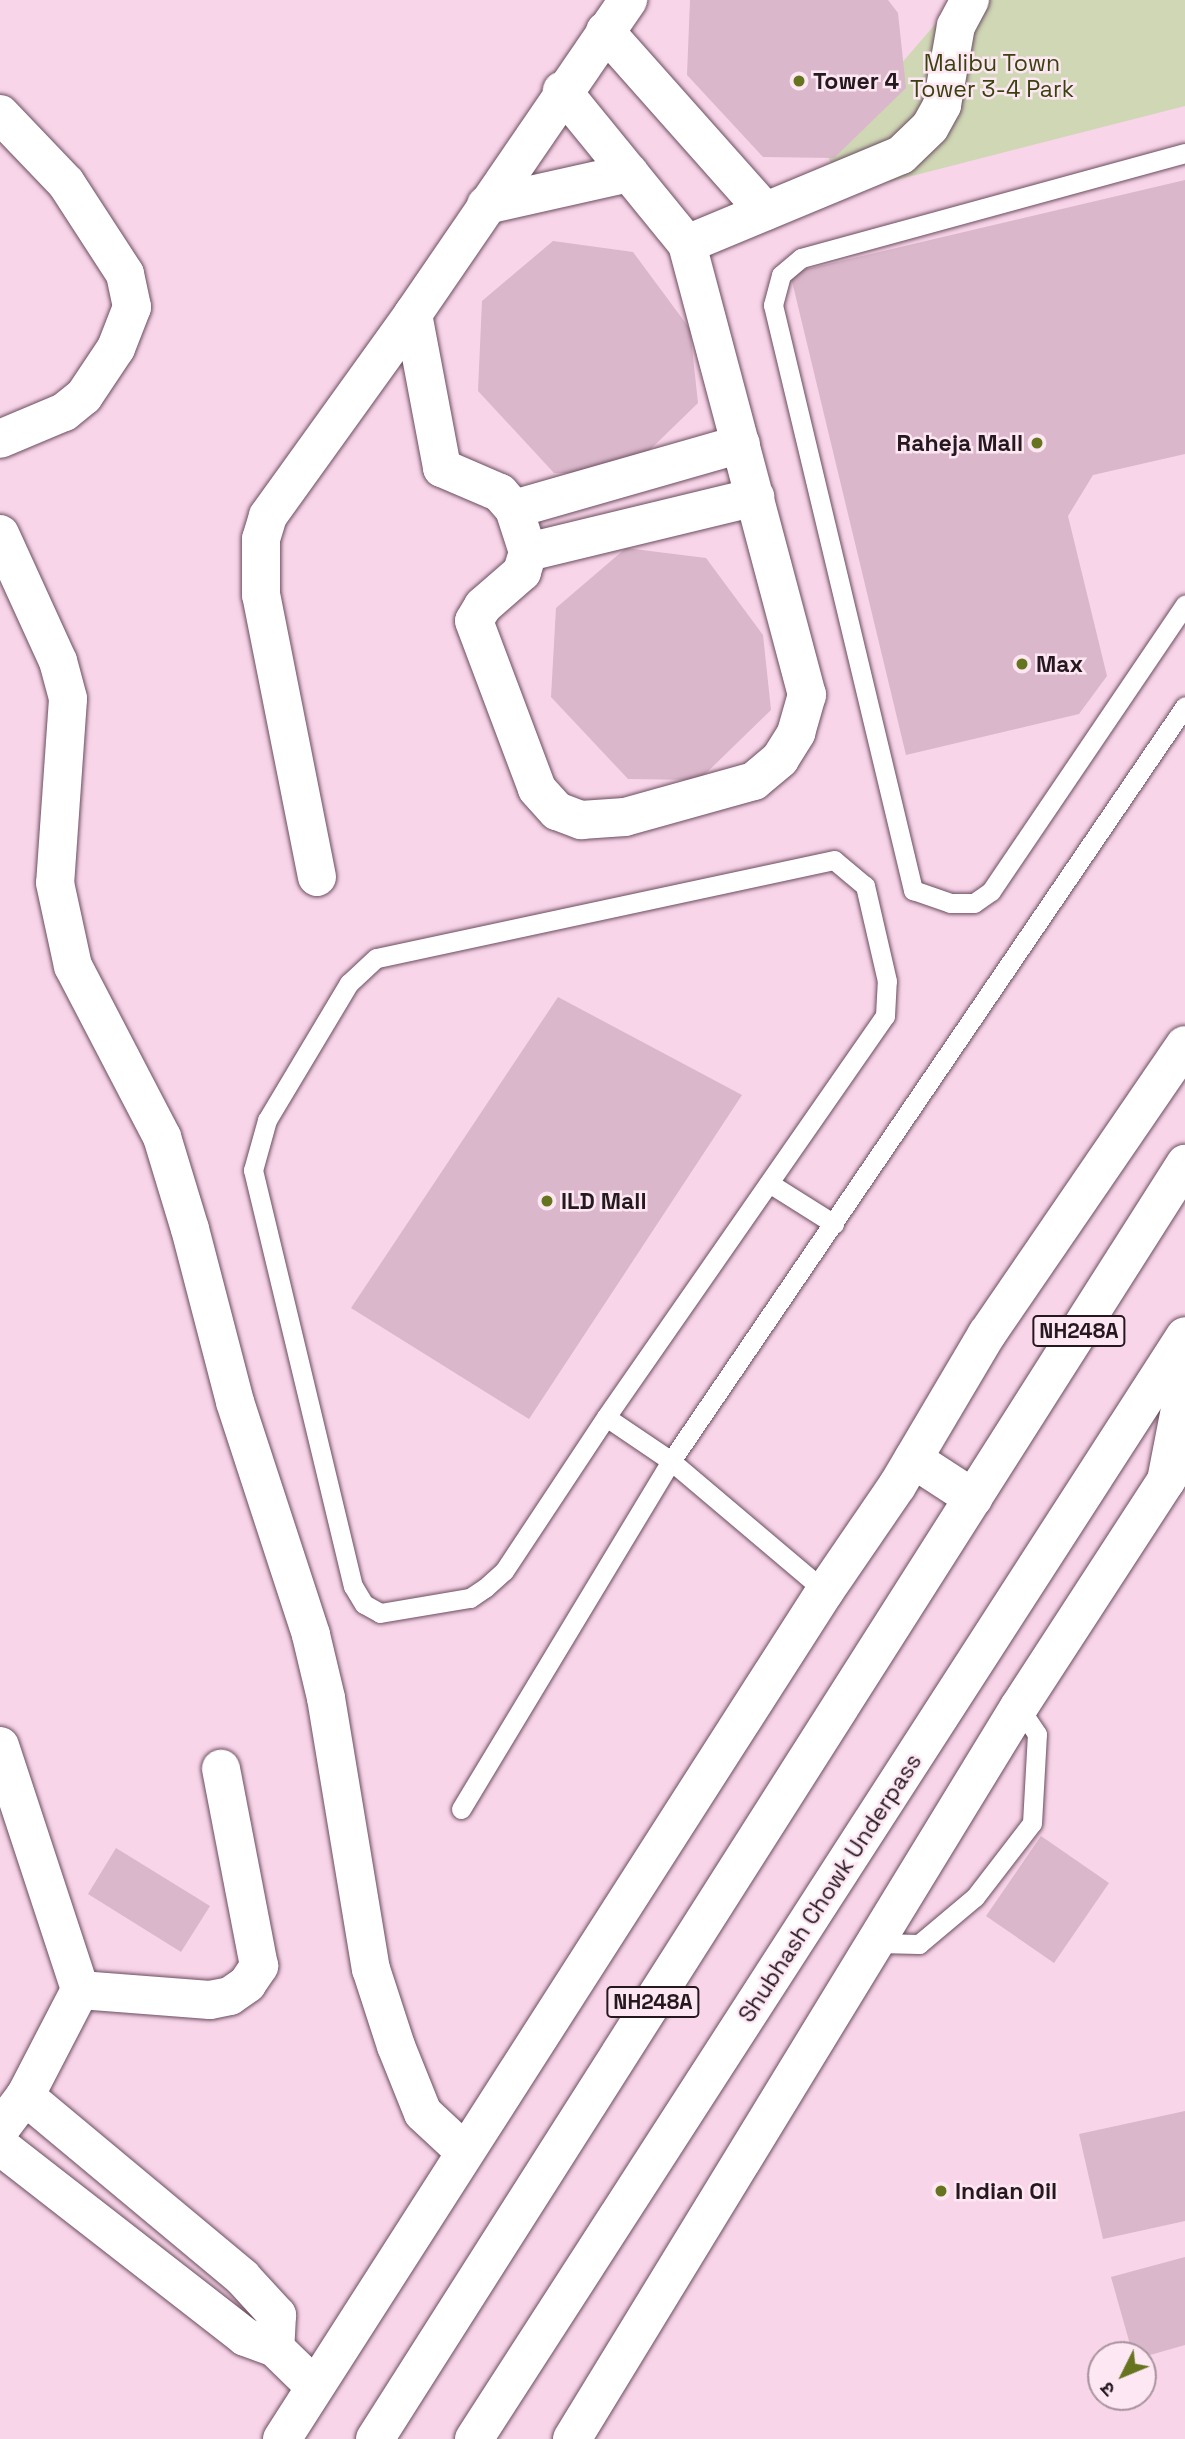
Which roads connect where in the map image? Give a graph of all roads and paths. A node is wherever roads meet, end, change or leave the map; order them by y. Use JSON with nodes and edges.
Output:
{"nodes":[{"id":1,"x":628,"y":0,"type":"edge"},
{"id":2,"x":953,"y":9,"type":"edge"},
{"id":3,"x":605,"y":31,"type":"junction"},
{"id":4,"x":562,"y":91,"type":"junction"},
{"id":5,"x":0,"y":114,"type":"edge"},
{"id":6,"x":1185,"y":153,"type":"edge"},
{"id":7,"x":629,"y":173,"type":"junction"},
{"id":8,"x":486,"y":205,"type":"junction"},
{"id":9,"x":765,"y":211,"type":"junction"},
{"id":10,"x":687,"y":244,"type":"junction"},
{"id":11,"x":413,"y":314,"type":"junction"},
{"id":12,"x":0,"y":439,"type":"edge"},
{"id":13,"x":741,"y":444,"type":"junction"},
{"id":14,"x":755,"y":498,"type":"junction"},
{"id":15,"x":514,"y":509,"type":"junction"},
{"id":16,"x":0,"y":534,"type":"edge"},
{"id":17,"x":528,"y":552,"type":"junction"},
{"id":18,"x":1185,"y":604,"type":"edge"},
{"id":19,"x":1178,"y":622,"type":"edge"},
{"id":20,"x":1185,"y":706,"type":"edge"},
{"id":21,"x":317,"y":877,"type":"dead end"},
{"id":22,"x":1185,"y":1045,"type":"edge"},
{"id":23,"x":1185,"y":1164,"type":"edge"},
{"id":24,"x":769,"y":1183,"type":"junction"},
{"id":25,"x":834,"y":1224,"type":"junction"},
{"id":26,"x":1185,"y":1336,"type":"edge"},
{"id":27,"x":1185,"y":1383,"type":"edge"},
{"id":28,"x":606,"y":1417,"type":"junction"},
{"id":29,"x":912,"y":1459,"type":"junction"},
{"id":30,"x":671,"y":1461,"type":"junction"},
{"id":31,"x":1175,"y":1466,"type":"edge"},
{"id":32,"x":973,"y":1498,"type":"junction"},
{"id":33,"x":825,"y":1591,"type":"junction"},
{"id":34,"x":1019,"y":1707,"type":"junction"},
{"id":35,"x":0,"y":1746,"type":"edge"},
{"id":36,"x":221,"y":1769,"type":"dead end"},
{"id":37,"x":461,"y":1809,"type":"dead end"},
{"id":38,"x":878,"y":1942,"type":"junction"},
{"id":39,"x":80,"y":1990,"type":"junction"},
{"id":40,"x":25,"y":2096,"type":"junction"},
{"id":41,"x":0,"y":2129,"type":"edge"},
{"id":42,"x":0,"y":2146,"type":"edge"},
{"id":43,"x":465,"y":2152,"type":"junction"},
{"id":44,"x":275,"y":2348,"type":"junction"},
{"id":45,"x":314,"y":2386,"type":"junction"},
{"id":46,"x":282,"y":2439,"type":"edge"},
{"id":47,"x":375,"y":2439,"type":"edge"},
{"id":48,"x":474,"y":2439,"type":"edge"},
{"id":49,"x":572,"y":2439,"type":"edge"}],
"edges":[{"from":1,"to":3,"type":"main road"},
{"from":2,"to":9,"type":"main road"},
{"from":3,"to":4,"type":"main road"},
{"from":3,"to":9,"type":"main road"},
{"from":4,"to":7,"type":"main road"},
{"from":4,"to":8,"type":"main road"},
{"from":5,"to":12,"type":"main road"},
{"from":6,"to":19,"type":"lane"},
{"from":7,"to":8,"type":"main road"},
{"from":7,"to":10,"type":"main road"},
{"from":8,"to":11,"type":"main road"},
{"from":9,"to":10,"type":"main road"},
{"from":10,"to":13,"type":"main road"},
{"from":11,"to":15,"type":"main road"},
{"from":11,"to":21,"type":"main road"},
{"from":13,"to":14,"type":"main road"},
{"from":13,"to":15,"type":"main road"},
{"from":14,"to":17,"type":"main road"},
{"from":14,"to":17,"type":"main road"},
{"from":15,"to":17,"type":"main road"},
{"from":16,"to":43,"type":"main road"},
{"from":18,"to":19,"type":"lane"},
{"from":20,"to":25,"type":"lane"},
{"from":22,"to":29,"type":"main road"},
{"from":23,"to":32,"type":"main road","number":"NH248A"},
{"from":24,"to":25,"type":"lane"},
{"from":24,"to":28,"type":"lane"},
{"from":24,"to":28,"type":"lane"},
{"from":25,"to":30,"type":"lane"},
{"from":26,"to":48,"type":"main road","name":"Shubhash Chowk Underpass"},
{"from":27,"to":31,"type":"main road"},
{"from":28,"to":30,"type":"lane"},
{"from":29,"to":32,"type":"main road"},
{"from":29,"to":33,"type":"main road"},
{"from":30,"to":33,"type":"lane"},
{"from":30,"to":37,"type":"lane"},
{"from":31,"to":34,"type":"main road"},
{"from":32,"to":47,"type":"main road","number":"NH248A"},
{"from":33,"to":43,"type":"main road"},
{"from":34,"to":38,"type":"main road"},
{"from":34,"to":38,"type":"lane"},
{"from":35,"to":39,"type":"main road"},
{"from":36,"to":39,"type":"main road"},
{"from":38,"to":49,"type":"main road"},
{"from":39,"to":40,"type":"main road"},
{"from":40,"to":41,"type":"main road"},
{"from":40,"to":44,"type":"main road"},
{"from":42,"to":44,"type":"main road"},
{"from":43,"to":45,"type":"main road"},
{"from":44,"to":45,"type":"main road"},
{"from":45,"to":46,"type":"main road"}]}
